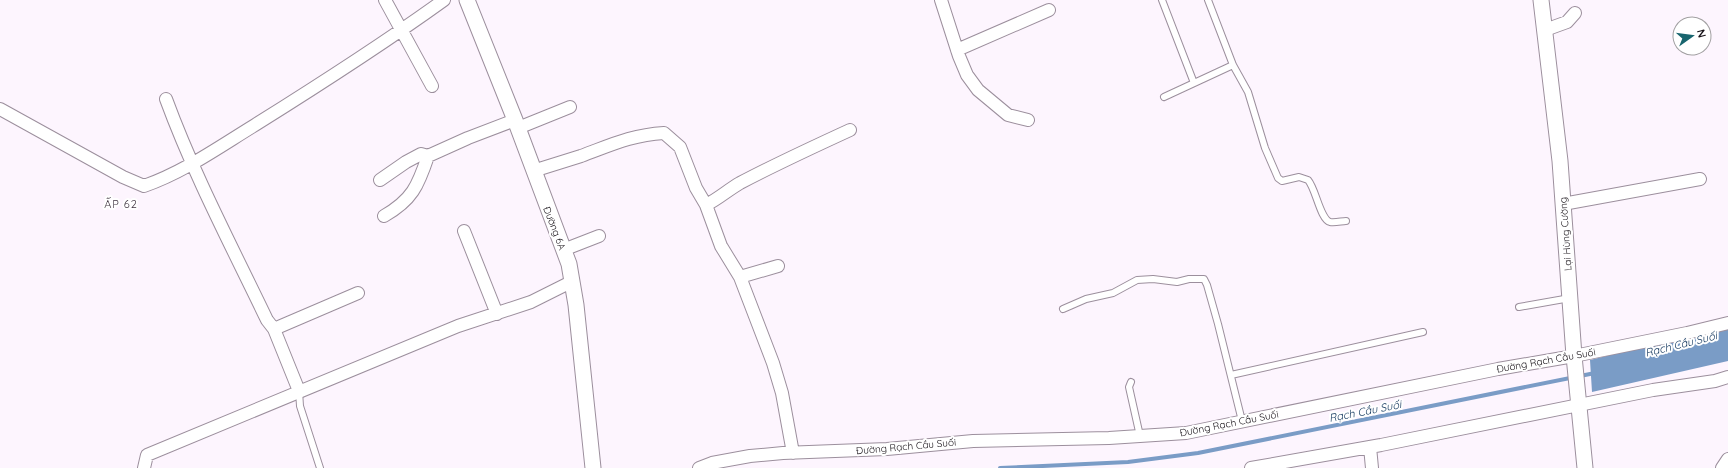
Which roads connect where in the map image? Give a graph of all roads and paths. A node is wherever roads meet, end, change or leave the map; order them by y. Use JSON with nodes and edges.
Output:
{"nodes":[{"id":1,"x":385,"y":0,"type":"edge"},
{"id":2,"x":444,"y":0,"type":"edge"},
{"id":3,"x":467,"y":0,"type":"edge"},
{"id":4,"x":941,"y":0,"type":"edge"},
{"id":5,"x":1162,"y":0,"type":"edge"},
{"id":6,"x":1208,"y":0,"type":"edge"},
{"id":7,"x":1541,"y":0,"type":"edge"},
{"id":8,"x":1049,"y":10,"type":"dead end"},
{"id":9,"x":1575,"y":13,"type":"dead end"},
{"id":10,"x":1545,"y":30,"type":"junction"},
{"id":11,"x":401,"y":31,"type":"junction"},
{"id":12,"x":957,"y":50,"type":"junction"},
{"id":13,"x":1233,"y":65,"type":"junction"},
{"id":14,"x":1194,"y":83,"type":"junction"},
{"id":15,"x":432,"y":86,"type":"dead end"},
{"id":16,"x":1164,"y":97,"type":"dead end"},
{"id":17,"x":166,"y":99,"type":"dead end"},
{"id":18,"x":570,"y":107,"type":"dead end"},
{"id":19,"x":0,"y":109,"type":"edge"},
{"id":20,"x":1028,"y":120,"type":"dead end"},
{"id":21,"x":516,"y":124,"type":"junction"},
{"id":22,"x":850,"y":130,"type":"dead end"},
{"id":23,"x":428,"y":156,"type":"junction"},
{"id":24,"x":193,"y":164,"type":"junction"},
{"id":25,"x":533,"y":171,"type":"junction"},
{"id":26,"x":1700,"y":179,"type":"dead end"},
{"id":27,"x":380,"y":180,"type":"dead end"},
{"id":28,"x":1563,"y":204,"type":"junction"},
{"id":29,"x":706,"y":205,"type":"junction"},
{"id":30,"x":384,"y":216,"type":"dead end"},
{"id":31,"x":1346,"y":221,"type":"dead end"},
{"id":32,"x":464,"y":231,"type":"dead end"},
{"id":33,"x":599,"y":236,"type":"dead end"},
{"id":34,"x":563,"y":250,"type":"junction"},
{"id":35,"x":778,"y":266,"type":"dead end"},
{"id":36,"x":740,"y":277,"type":"junction"},
{"id":37,"x":573,"y":281,"type":"junction"},
{"id":38,"x":358,"y":293,"type":"dead end"},
{"id":39,"x":1570,"y":298,"type":"junction"},
{"id":40,"x":1519,"y":307,"type":"dead end"},
{"id":41,"x":1063,"y":309,"type":"dead end"},
{"id":42,"x":497,"y":314,"type":"junction"},
{"id":43,"x":1728,"y":323,"type":"edge"},
{"id":44,"x":274,"y":329,"type":"junction"},
{"id":45,"x":1423,"y":332,"type":"dead end"},
{"id":46,"x":1574,"y":357,"type":"junction"},
{"id":47,"x":1231,"y":375,"type":"junction"},
{"id":48,"x":1728,"y":377,"type":"edge"},
{"id":49,"x":1131,"y":382,"type":"dead end"},
{"id":50,"x":299,"y":391,"type":"junction"},
{"id":51,"x":1578,"y":402,"type":"junction"},
{"id":52,"x":1242,"y":421,"type":"junction"},
{"id":53,"x":1140,"y":436,"type":"junction"},
{"id":54,"x":1370,"y":447,"type":"junction"},
{"id":55,"x":793,"y":453,"type":"junction"},
{"id":56,"x":1728,"y":459,"type":"edge"},
{"id":57,"x":1267,"y":467,"type":"edge"},
{"id":58,"x":144,"y":468,"type":"edge"},
{"id":59,"x":320,"y":468,"type":"edge"},
{"id":60,"x":592,"y":468,"type":"edge"},
{"id":61,"x":699,"y":468,"type":"edge"},
{"id":62,"x":1251,"y":468,"type":"edge"},
{"id":63,"x":1372,"y":468,"type":"edge"},
{"id":64,"x":1585,"y":468,"type":"edge"},
{"id":65,"x":1722,"y":468,"type":"edge"}],
"edges":[{"from":1,"to":11,"type":"street"},
{"from":2,"to":11,"type":"street"},
{"from":3,"to":21,"type":"street","name":"Đường 6A"},
{"from":4,"to":12,"type":"street"},
{"from":5,"to":14,"type":"lane"},
{"from":6,"to":13,"type":"lane"},
{"from":7,"to":10,"type":"street","name":"Lại Hùng Cường"},
{"from":8,"to":12,"type":"street"},
{"from":9,"to":10,"type":"street"},
{"from":10,"to":28,"type":"street","name":"Lại Hùng Cường"},
{"from":11,"to":15,"type":"street"},
{"from":11,"to":24,"type":"street"},
{"from":12,"to":20,"type":"street"},
{"from":13,"to":14,"type":"lane"},
{"from":13,"to":31,"type":"lane"},
{"from":14,"to":16,"type":"lane"},
{"from":17,"to":24,"type":"street"},
{"from":18,"to":21,"type":"street"},
{"from":19,"to":24,"type":"street"},
{"from":21,"to":23,"type":"street"},
{"from":21,"to":25,"type":"street","name":"Đường 6A"},
{"from":22,"to":29,"type":"street"},
{"from":23,"to":27,"type":"street"},
{"from":23,"to":30,"type":"street"},
{"from":24,"to":44,"type":"street"},
{"from":25,"to":29,"type":"street"},
{"from":25,"to":34,"type":"street","name":"Đường 6A"},
{"from":26,"to":28,"type":"street"},
{"from":28,"to":39,"type":"street","name":"Lại Hùng Cường"},
{"from":29,"to":36,"type":"street"},
{"from":32,"to":42,"type":"street"},
{"from":33,"to":34,"type":"street"},
{"from":34,"to":37,"type":"street","name":"Đường 6A"},
{"from":35,"to":36,"type":"street"},
{"from":36,"to":55,"type":"street"},
{"from":37,"to":42,"type":"street"},
{"from":37,"to":60,"type":"street","name":"Đường 6A"},
{"from":38,"to":44,"type":"street"},
{"from":39,"to":40,"type":"lane"},
{"from":39,"to":46,"type":"street","name":"Lại Hùng Cường"},
{"from":41,"to":47,"type":"lane"},
{"from":42,"to":50,"type":"street"},
{"from":43,"to":46,"type":"street","name":"Đường Rạch Cầu Suối"},
{"from":44,"to":50,"type":"street"},
{"from":45,"to":47,"type":"lane"},
{"from":46,"to":51,"type":"street","name":"Lại Hùng Cường"},
{"from":46,"to":52,"type":"street","name":"Đường Rạch Cầu Suối"},
{"from":47,"to":52,"type":"lane"},
{"from":48,"to":51,"type":"street"},
{"from":49,"to":53,"type":"lane"},
{"from":50,"to":58,"type":"street"},
{"from":50,"to":59,"type":"lane"},
{"from":51,"to":54,"type":"street"},
{"from":51,"to":64,"type":"street","name":"Lại Hùng Cường"},
{"from":52,"to":53,"type":"street","name":"Đường Rạch Cầu Suối"},
{"from":53,"to":55,"type":"street","name":"Đường Rạch Cầu Suối"},
{"from":54,"to":57,"type":"street"},
{"from":54,"to":63,"type":"street"},
{"from":55,"to":61,"type":"street","name":"Đường Rạch Cầu Suối"},
{"from":56,"to":65,"type":"street"},
{"from":57,"to":62,"type":"street"}]}
